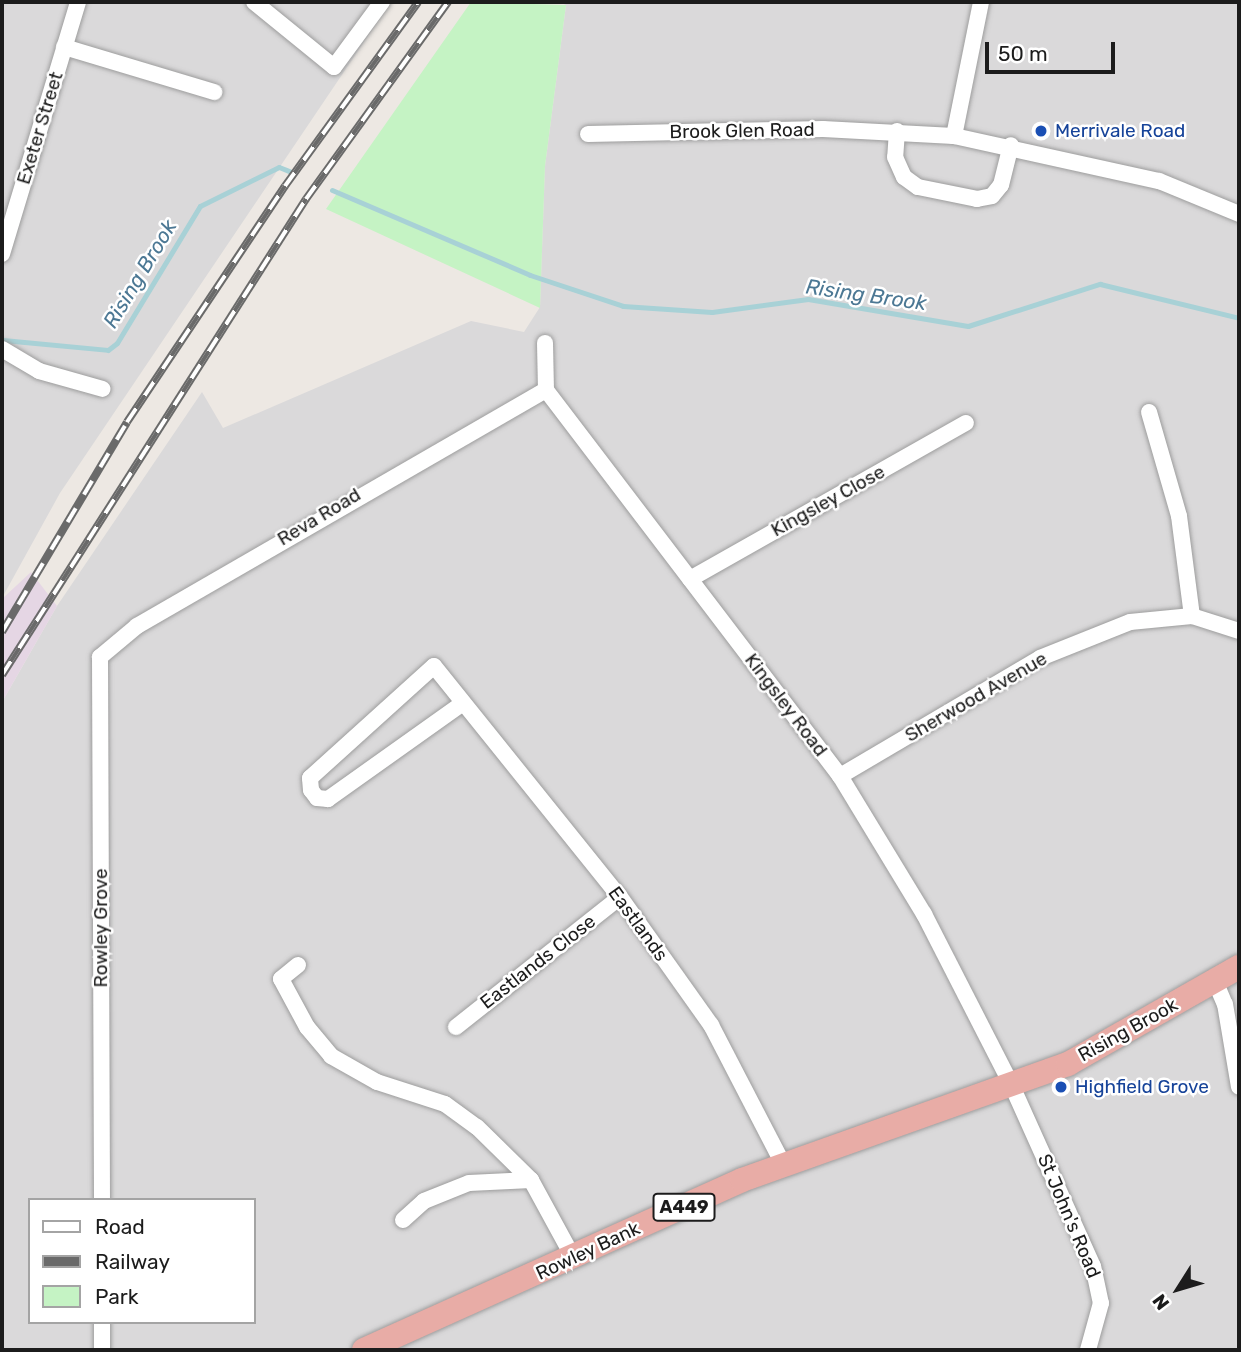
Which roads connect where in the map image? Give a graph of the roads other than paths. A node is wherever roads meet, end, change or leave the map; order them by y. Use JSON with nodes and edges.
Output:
{"nodes":[{"id":1,"x":78,"y":2,"type":"edge"},
{"id":2,"x":254,"y":2,"type":"edge"},
{"id":3,"x":382,"y":2,"type":"edge"},
{"id":4,"x":981,"y":2,"type":"edge"},
{"id":5,"x":64,"y":47,"type":"junction"},
{"id":6,"x":214,"y":92,"type":"dead end"},
{"id":7,"x":897,"y":131,"type":"junction"},
{"id":8,"x":588,"y":134,"type":"dead end"},
{"id":9,"x":954,"y":136,"type":"junction"},
{"id":10,"x":1011,"y":145,"type":"junction"},
{"id":11,"x":1239,"y":214,"type":"edge"},
{"id":12,"x":2,"y":254,"type":"edge"},
{"id":13,"x":545,"y":343,"type":"dead end"},
{"id":14,"x":2,"y":349,"type":"edge"},
{"id":15,"x":103,"y":389,"type":"dead end"},
{"id":16,"x":546,"y":390,"type":"junction"},
{"id":17,"x":1149,"y":412,"type":"dead end"},
{"id":18,"x":966,"y":423,"type":"dead end"},
{"id":19,"x":690,"y":579,"type":"junction"},
{"id":20,"x":1192,"y":616,"type":"junction"},
{"id":21,"x":1239,"y":631,"type":"edge"},
{"id":22,"x":100,"y":657,"type":"joint"},
{"id":23,"x":463,"y":704,"type":"junction"},
{"id":24,"x":840,"y":776,"type":"junction"},
{"id":25,"x":620,"y":897,"type":"junction"},
{"id":26,"x":298,"y":965,"type":"dead end"},
{"id":27,"x":1239,"y":967,"type":"edge"},
{"id":28,"x":1214,"y":981,"type":"junction"},
{"id":29,"x":456,"y":1027,"type":"dead end"},
{"id":30,"x":1012,"y":1086,"type":"junction"},
{"id":31,"x":1239,"y":1087,"type":"edge"},
{"id":32,"x":783,"y":1164,"type":"junction"},
{"id":33,"x":531,"y":1180,"type":"junction"},
{"id":34,"x":102,"y":1198,"type":"edge"},
{"id":35,"x":402,"y":1220,"type":"dead end"},
{"id":36,"x":574,"y":1259,"type":"junction"},
{"id":37,"x":102,"y":1324,"type":"edge"},
{"id":38,"x":102,"y":1350,"type":"edge"},
{"id":39,"x":364,"y":1350,"type":"edge"},
{"id":40,"x":1088,"y":1350,"type":"edge"}],
"edges":[{"from":1,"to":5,"type":"street","name":"Exeter Street"},
{"from":2,"to":3,"type":"street"},
{"from":4,"to":9,"type":"street"},
{"from":5,"to":6,"type":"street"},
{"from":5,"to":12,"type":"street","name":"Exeter Street"},
{"from":7,"to":8,"type":"street","name":"Brook Glen Road"},
{"from":7,"to":9,"type":"street","name":"Brook Glen Road"},
{"from":7,"to":10,"type":"street"},
{"from":9,"to":10,"type":"street","name":"Brook Glen Road"},
{"from":10,"to":11,"type":"street","name":"Brook Glen Road"},
{"from":13,"to":16,"type":"street"},
{"from":14,"to":15,"type":"street"},
{"from":16,"to":19,"type":"street","name":"Kingsley Road"},
{"from":16,"to":22,"type":"street","name":"Reva Road"},
{"from":17,"to":20,"type":"street"},
{"from":18,"to":19,"type":"street","name":"Kingsley Close"},
{"from":19,"to":24,"type":"street","name":"Kingsley Road"},
{"from":20,"to":21,"type":"street","name":"Sherwood Avenue"},
{"from":20,"to":24,"type":"street","name":"Sherwood Avenue"},
{"from":22,"to":34,"type":"street","name":"Rowley Grove"},
{"from":23,"to":23,"type":"street","name":"Eastlands"},
{"from":23,"to":25,"type":"street","name":"Eastlands"},
{"from":24,"to":30,"type":"street","name":"Kingsley Road"},
{"from":25,"to":29,"type":"street","name":"Eastlands Close"},
{"from":25,"to":32,"type":"street","name":"Eastlands"},
{"from":26,"to":33,"type":"street"},
{"from":27,"to":28,"type":"highway","name":"Rising Brook","number":"A449"},
{"from":28,"to":30,"type":"highway","name":"Rising Brook","number":"A449"},
{"from":28,"to":31,"type":"street"},
{"from":30,"to":32,"type":"highway","name":"Rowley Bank","number":"A449"},
{"from":30,"to":40,"type":"street","name":"St John's Road"},
{"from":32,"to":36,"type":"highway","name":"Rowley Bank","number":"A449"},
{"from":33,"to":35,"type":"street"},
{"from":33,"to":36,"type":"street"},
{"from":36,"to":39,"type":"highway","name":"Rowley Bank","number":"A449"},
{"from":37,"to":38,"type":"street"}]}
